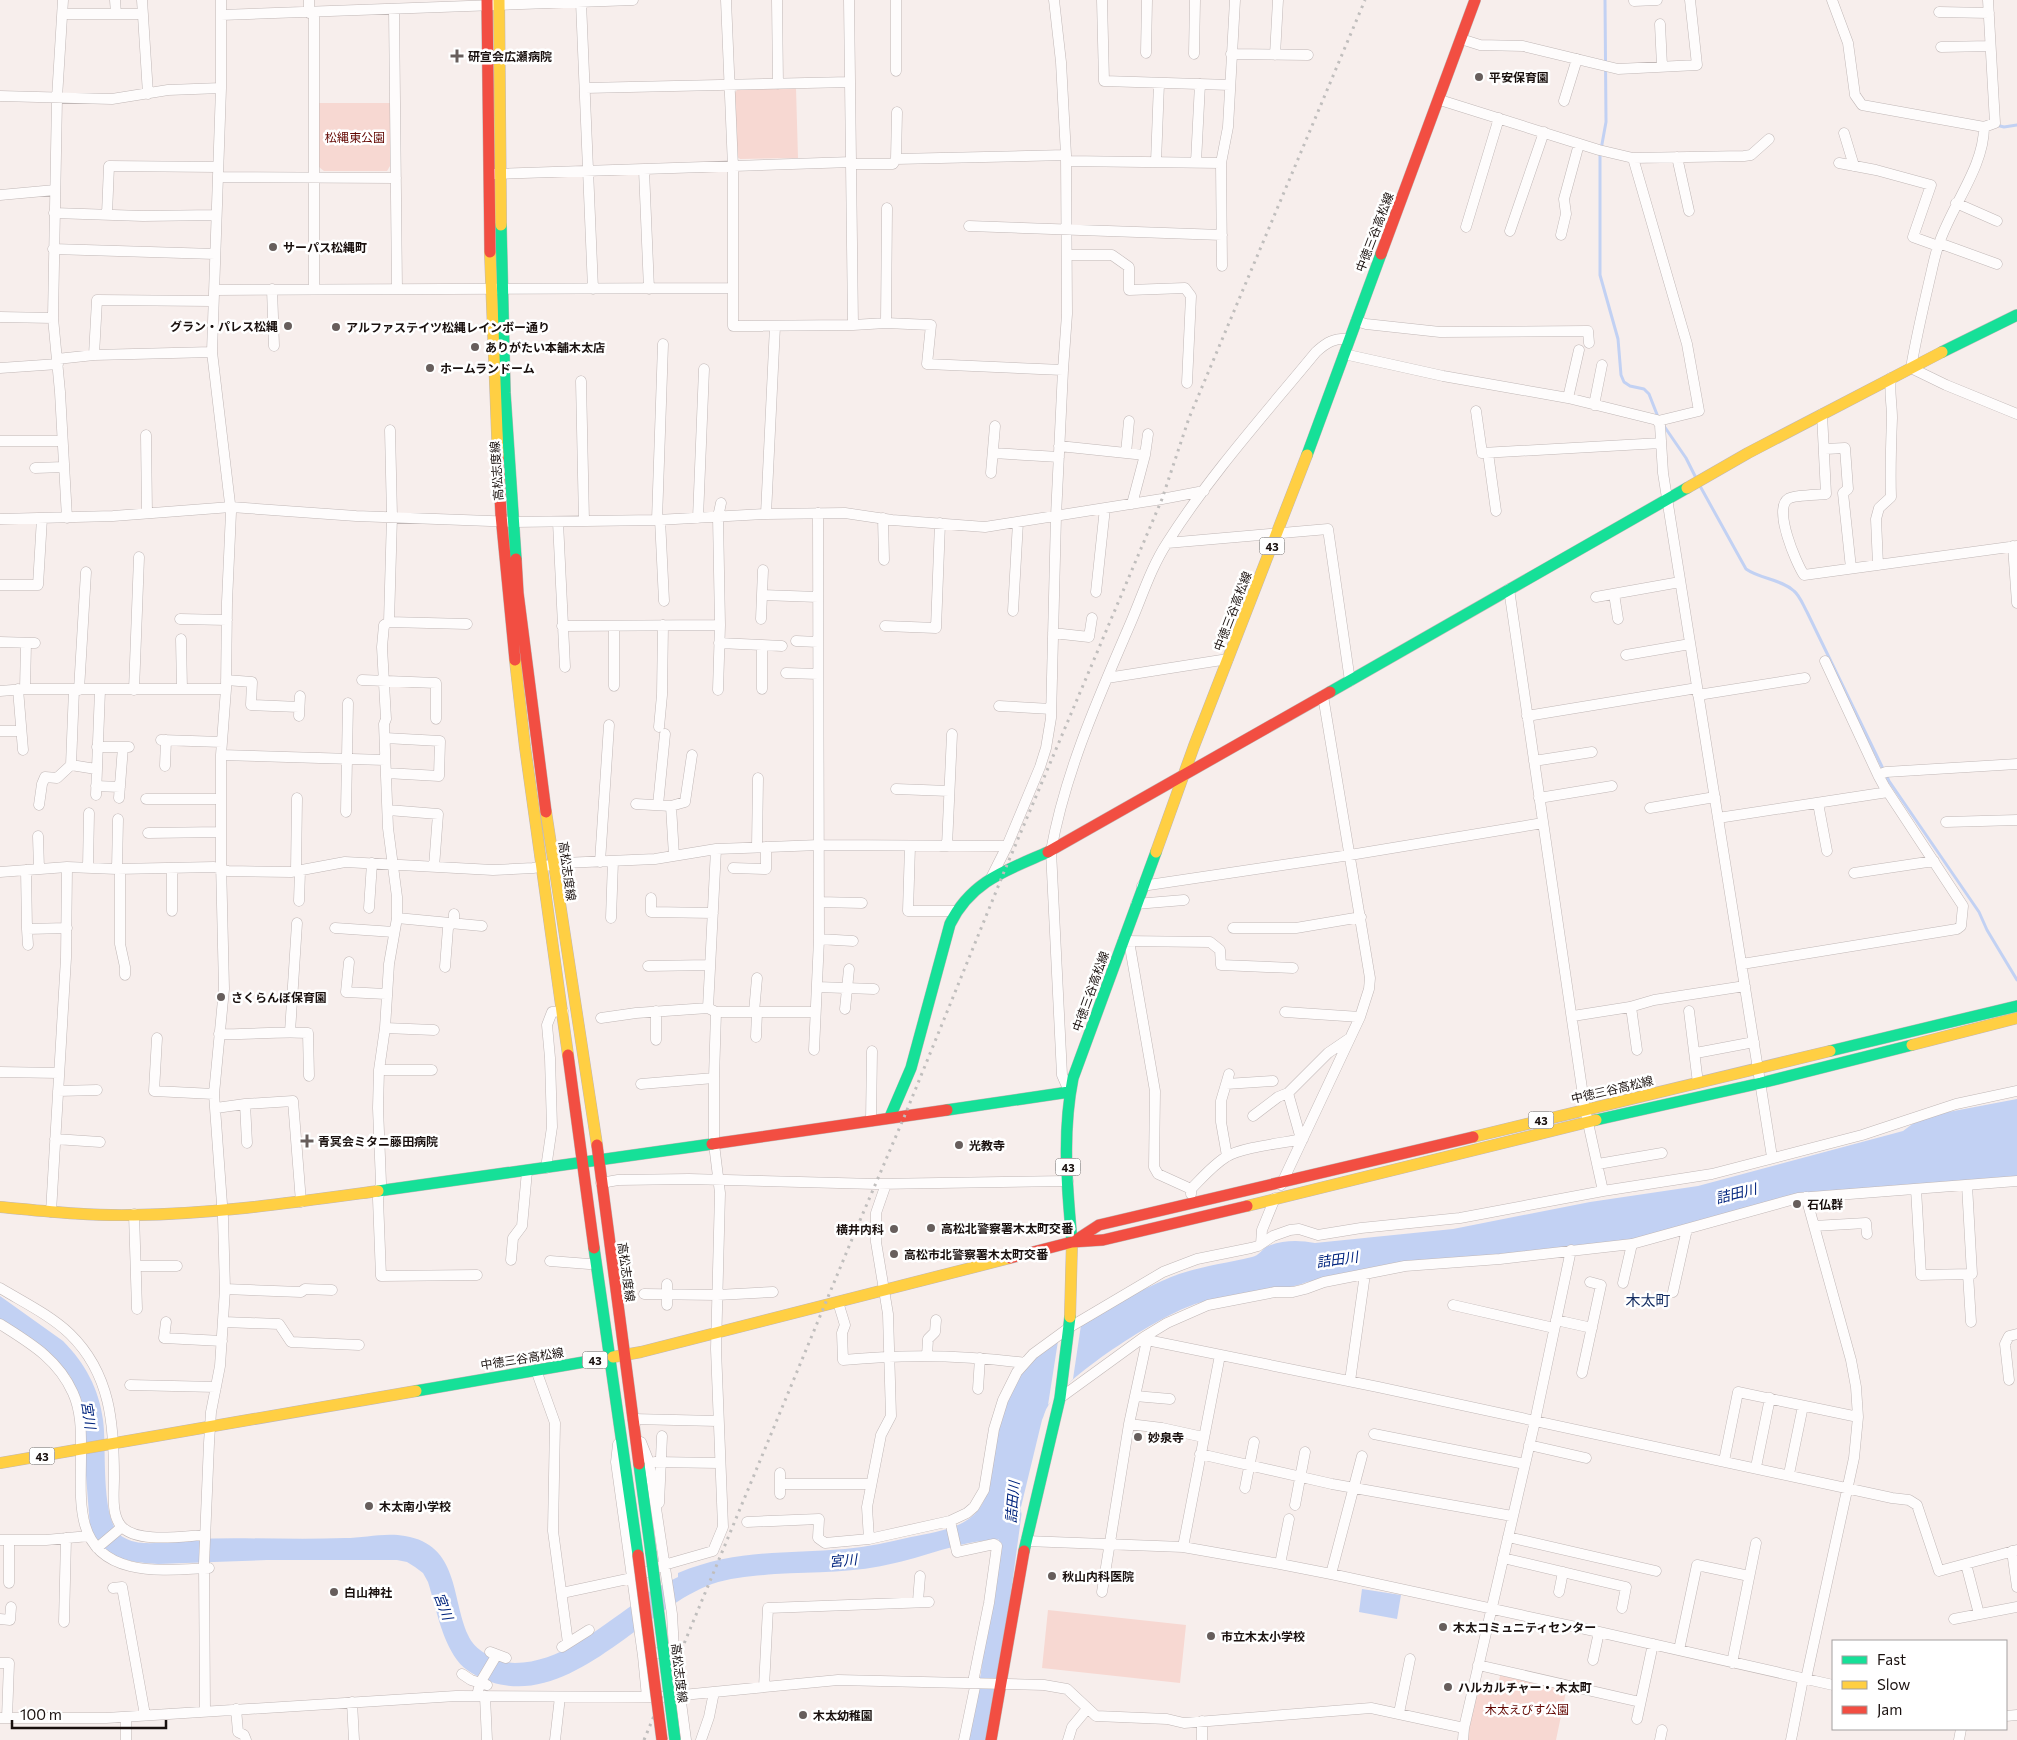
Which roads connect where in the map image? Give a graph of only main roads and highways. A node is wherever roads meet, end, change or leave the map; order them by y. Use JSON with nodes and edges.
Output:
{"nodes":[{"id":1,"x":1476,"y":0,"type":"edge"},
{"id":2,"x":487,"y":3,"type":"edge"},
{"id":3,"x":499,"y":3,"type":"edge"},
{"id":4,"x":2017,"y":315,"type":"edge"},
{"id":5,"x":1184,"y":774,"type":"junction"},
{"id":6,"x":548,"y":866,"type":"junction"},
{"id":7,"x":2017,"y":994,"type":"edge"},
{"id":8,"x":2016,"y":1006,"type":"edge"},
{"id":9,"x":2017,"y":1018,"type":"edge"},
{"id":10,"x":2017,"y":1029,"type":"edge"},
{"id":11,"x":1836,"y":1049,"type":"junction"},
{"id":12,"x":1849,"y":1060,"type":"junction"},
{"id":13,"x":1069,"y":1092,"type":"junction"},
{"id":14,"x":890,"y":1117,"type":"junction"},
{"id":15,"x":598,"y":1160,"type":"junction"},
{"id":16,"x":583,"y":1162,"type":"junction"},
{"id":17,"x":0,"y":1207,"type":"edge"},
{"id":18,"x":1072,"y":1242,"type":"junction"},
{"id":19,"x":625,"y":1355,"type":"junction"},
{"id":20,"x":609,"y":1358,"type":"junction"},
{"id":21,"x":0,"y":1463,"type":"edge"},
{"id":22,"x":662,"y":1740,"type":"edge"},
{"id":23,"x":675,"y":1740,"type":"edge"},
{"id":24,"x":991,"y":1740,"type":"edge"}],
"edges":[{"from":1,"to":5,"type":"main road","name":"中徳三谷高松線","number":"43"},
{"from":2,"to":6,"type":"main road","name":"高松志度線"},
{"from":3,"to":6,"type":"main road","name":"高松志度線"},
{"from":4,"to":5,"type":"main road"},
{"from":5,"to":13,"type":"main road","name":"中徳三谷高松線","number":"43"},
{"from":5,"to":14,"type":"main road"},
{"from":6,"to":15,"type":"main road","name":"高松志度線"},
{"from":6,"to":16,"type":"main road","name":"高松志度線"},
{"from":7,"to":11,"type":"main road"},
{"from":8,"to":11,"type":"main road","name":"中徳三谷高松線","number":"43"},
{"from":9,"to":12,"type":"main road","name":"中徳三谷高松線","number":"43"},
{"from":10,"to":12,"type":"main road"},
{"from":11,"to":18,"type":"main road","name":"中徳三谷高松線","number":"43"},
{"from":12,"to":18,"type":"main road","name":"中徳三谷高松線","number":"43"},
{"from":13,"to":14,"type":"main road"},
{"from":13,"to":18,"type":"main road","name":"中徳三谷高松線","number":"43"},
{"from":14,"to":15,"type":"main road"},
{"from":15,"to":16,"type":"main road"},
{"from":15,"to":19,"type":"main road","name":"高松志度線"},
{"from":16,"to":17,"type":"main road"},
{"from":16,"to":20,"type":"main road","name":"高松志度線"},
{"from":18,"to":19,"type":"main road","name":"中徳三谷高松線","number":"43"},
{"from":18,"to":24,"type":"main road"},
{"from":19,"to":20,"type":"main road","name":"中徳三谷高松線","number":"43"},
{"from":19,"to":23,"type":"main road","name":"高松志度線","bridge":true},
{"from":20,"to":21,"type":"main road","name":"中徳三谷高松線","number":"43"},
{"from":20,"to":22,"type":"main road","name":"高松志度線","bridge":true}]}
